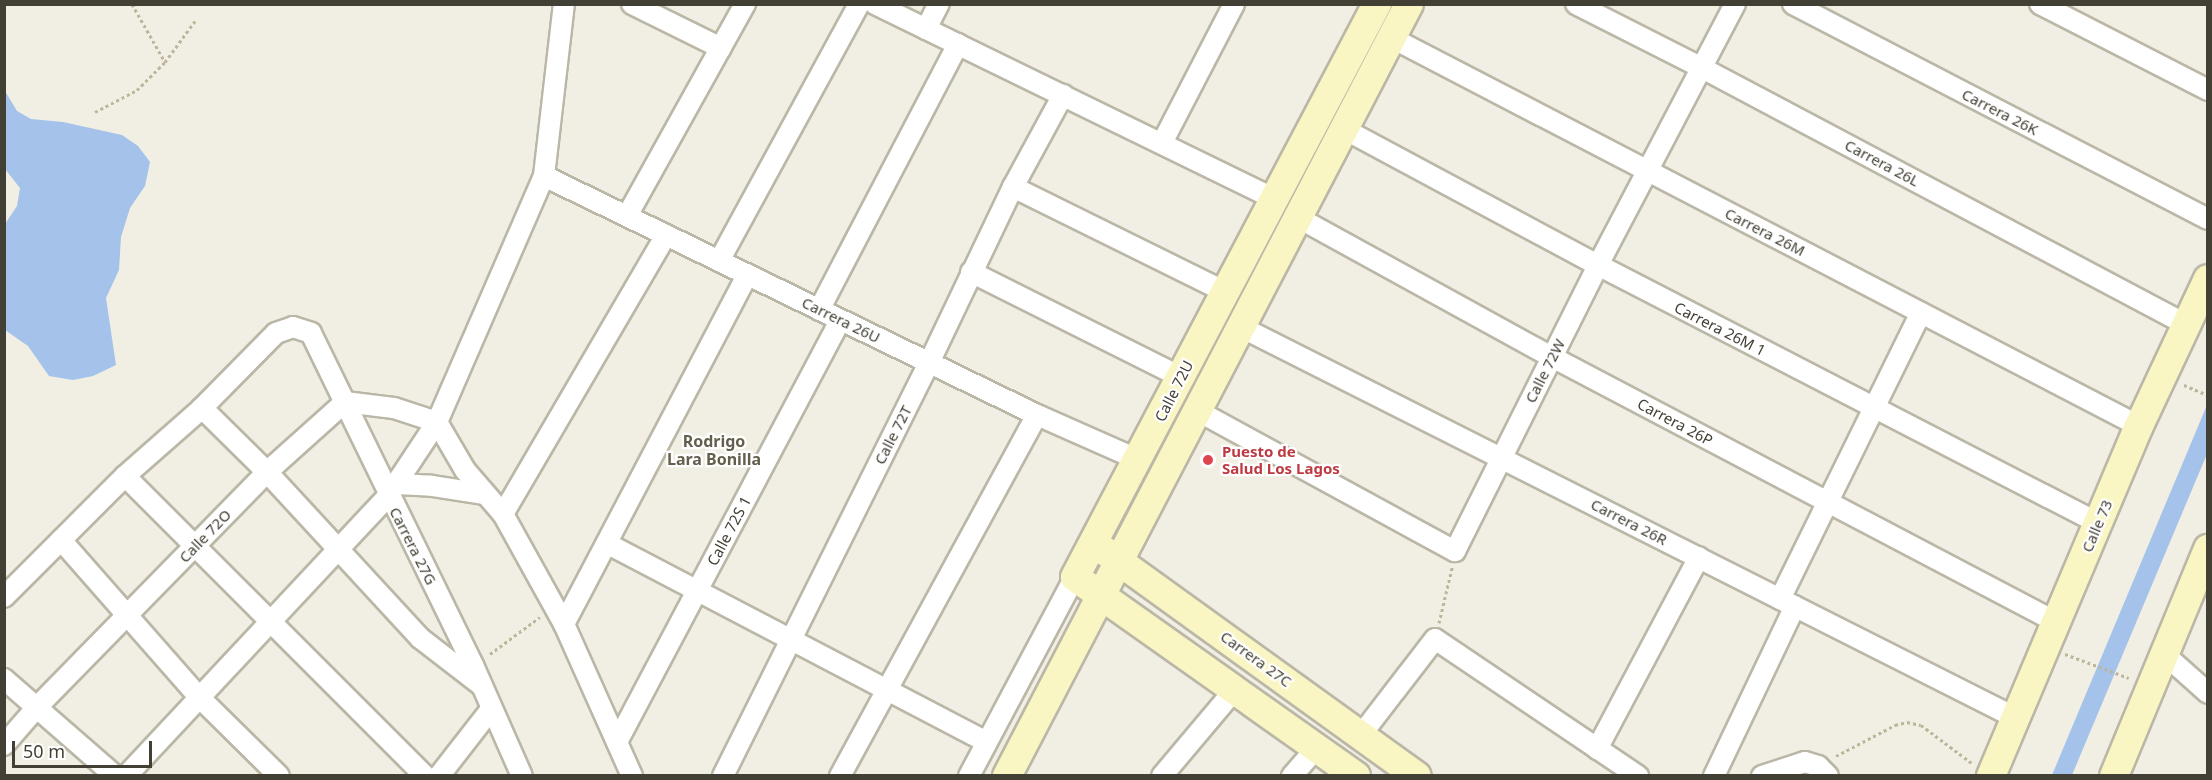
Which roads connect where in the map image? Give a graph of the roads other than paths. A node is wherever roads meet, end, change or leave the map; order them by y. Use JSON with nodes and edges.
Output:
{"nodes":[{"id":1,"x":564,"y":4,"type":"edge"},
{"id":2,"x":632,"y":4,"type":"edge"},
{"id":3,"x":745,"y":4,"type":"edge"},
{"id":4,"x":859,"y":4,"type":"edge"},
{"id":5,"x":875,"y":4,"type":"edge"},
{"id":6,"x":939,"y":4,"type":"edge"},
{"id":7,"x":1234,"y":4,"type":"edge"},
{"id":8,"x":1377,"y":4,"type":"edge"},
{"id":9,"x":1409,"y":4,"type":"edge"},
{"id":10,"x":1576,"y":4,"type":"edge"},
{"id":11,"x":1735,"y":4,"type":"edge"},
{"id":12,"x":1793,"y":4,"type":"edge"},
{"id":13,"x":2040,"y":4,"type":"edge"},
{"id":14,"x":926,"y":29,"type":"junction"},
{"id":15,"x":1392,"y":38,"type":"junction"},
{"id":16,"x":958,"y":44,"type":"junction"},
{"id":17,"x":720,"y":48,"type":"junction"},
{"id":18,"x":1704,"y":69,"type":"junction"},
{"id":19,"x":2208,"y":90,"type":"edge"},
{"id":20,"x":1062,"y":95,"type":"junction"},
{"id":21,"x":1344,"y":129,"type":"junction"},
{"id":22,"x":1161,"y":142,"type":"junction"},
{"id":23,"x":1649,"y":172,"type":"junction"},
{"id":24,"x":544,"y":176,"type":"junction"},
{"id":25,"x":1012,"y":187,"type":"junction"},
{"id":26,"x":1273,"y":198,"type":"junction"},
{"id":27,"x":627,"y":216,"type":"junction"},
{"id":28,"x":1297,"y":216,"type":"junction"},
{"id":29,"x":2208,"y":219,"type":"edge"},
{"id":30,"x":666,"y":235,"type":"junction"},
{"id":31,"x":719,"y":261,"type":"junction"},
{"id":32,"x":1599,"y":265,"type":"junction"},
{"id":33,"x":971,"y":272,"type":"junction"},
{"id":34,"x":747,"y":274,"type":"junction"},
{"id":35,"x":2208,"y":279,"type":"edge"},
{"id":36,"x":1225,"y":292,"type":"junction"},
{"id":37,"x":819,"y":309,"type":"junction"},
{"id":38,"x":1921,"y":313,"type":"junction"},
{"id":39,"x":840,"y":320,"type":"junction"},
{"id":40,"x":2187,"y":325,"type":"junction"},
{"id":41,"x":1241,"y":327,"type":"junction"},
{"id":42,"x":1552,"y":357,"type":"junction"},
{"id":43,"x":929,"y":363,"type":"junction"},
{"id":44,"x":1181,"y":377,"type":"junction"},
{"id":45,"x":345,"y":402,"type":"junction"},
{"id":46,"x":202,"y":408,"type":"junction"},
{"id":47,"x":1873,"y":408,"type":"junction"},
{"id":48,"x":1196,"y":410,"type":"junction"},
{"id":49,"x":1037,"y":415,"type":"junction"},
{"id":50,"x":437,"y":422,"type":"junction"},
{"id":51,"x":2139,"y":426,"type":"junction"},
{"id":52,"x":1502,"y":458,"type":"junction"},
{"id":53,"x":1139,"y":460,"type":"junction"},
{"id":54,"x":267,"y":472,"type":"junction"},
{"id":55,"x":125,"y":476,"type":"junction"},
{"id":56,"x":393,"y":490,"type":"junction"},
{"id":57,"x":484,"y":494,"type":"junction"},
{"id":58,"x":1828,"y":503,"type":"junction"},
{"id":59,"x":503,"y":514,"type":"junction"},
{"id":60,"x":2098,"y":523,"type":"junction"},
{"id":61,"x":61,"y":540,"type":"junction"},
{"id":62,"x":1095,"y":543,"type":"junction"},
{"id":63,"x":608,"y":544,"type":"junction"},
{"id":64,"x":195,"y":546,"type":"junction"},
{"id":65,"x":2208,"y":549,"type":"edge"},
{"id":66,"x":338,"y":550,"type":"junction"},
{"id":67,"x":1699,"y":557,"type":"junction"},
{"id":68,"x":1118,"y":560,"type":"junction"},
{"id":69,"x":1075,"y":577,"type":"junction"},
{"id":70,"x":697,"y":591,"type":"junction"},
{"id":71,"x":1103,"y":594,"type":"junction"},
{"id":72,"x":4,"y":597,"type":"edge"},
{"id":73,"x":1788,"y":602,"type":"junction"},
{"id":74,"x":127,"y":616,"type":"junction"},
{"id":75,"x":270,"y":621,"type":"junction"},
{"id":76,"x":2056,"y":622,"type":"junction"},
{"id":77,"x":564,"y":624,"type":"junction"},
{"id":78,"x":790,"y":642,"type":"junction"},
{"id":79,"x":2163,"y":653,"type":"junction"},
{"id":80,"x":4,"y":679,"type":"edge"},
{"id":81,"x":482,"y":686,"type":"junction"},
{"id":82,"x":1236,"y":688,"type":"junction"},
{"id":83,"x":885,"y":691,"type":"junction"},
{"id":84,"x":2208,"y":693,"type":"edge"},
{"id":85,"x":199,"y":697,"type":"junction"},
{"id":86,"x":37,"y":707,"type":"junction"},
{"id":87,"x":492,"y":708,"type":"junction"},
{"id":88,"x":2016,"y":718,"type":"junction"},
{"id":89,"x":1361,"y":735,"type":"junction"},
{"id":90,"x":617,"y":742,"type":"junction"},
{"id":91,"x":986,"y":742,"type":"junction"},
{"id":92,"x":4,"y":745,"type":"edge"},
{"id":93,"x":1317,"y":747,"type":"junction"},
{"id":94,"x":1597,"y":749,"type":"junction"},
{"id":95,"x":1817,"y":768,"type":"edge"},
{"id":96,"x":1983,"y":770,"type":"edge"},
{"id":97,"x":1629,"y":773,"type":"edge"},
{"id":98,"x":2118,"y":774,"type":"edge"},
{"id":99,"x":115,"y":776,"type":"edge"},
{"id":100,"x":126,"y":776,"type":"edge"},
{"id":101,"x":279,"y":776,"type":"edge"},
{"id":102,"x":425,"y":776,"type":"edge"},
{"id":103,"x":439,"y":776,"type":"edge"},
{"id":104,"x":522,"y":776,"type":"edge"},
{"id":105,"x":632,"y":776,"type":"edge"},
{"id":106,"x":723,"y":776,"type":"edge"},
{"id":107,"x":840,"y":776,"type":"edge"},
{"id":108,"x":969,"y":776,"type":"edge"},
{"id":109,"x":1007,"y":776,"type":"edge"},
{"id":110,"x":1162,"y":776,"type":"edge"},
{"id":111,"x":1292,"y":776,"type":"edge"},
{"id":112,"x":1356,"y":776,"type":"edge"},
{"id":113,"x":1417,"y":776,"type":"edge"},
{"id":114,"x":1714,"y":776,"type":"edge"},
{"id":115,"x":1762,"y":776,"type":"edge"}],
"edges":[{"from":1,"to":24,"type":"street"},
{"from":2,"to":17,"type":"street"},
{"from":3,"to":17,"type":"street"},
{"from":4,"to":31,"type":"street"},
{"from":5,"to":14,"type":"street"},
{"from":6,"to":14,"type":"street"},
{"from":7,"to":22,"type":"street"},
{"from":8,"to":26,"type":"street","name":"Calle 72U"},
{"from":9,"to":15,"type":"street","name":"Calle 72U"},
{"from":10,"to":18,"type":"street","name":"Carrera 26L"},
{"from":11,"to":18,"type":"street","name":"Calle 72W"},
{"from":12,"to":29,"type":"street","name":"Carrera 26K"},
{"from":13,"to":19,"type":"street"},
{"from":14,"to":16,"type":"street"},
{"from":15,"to":21,"type":"street","name":"Calle 72U"},
{"from":15,"to":23,"type":"street","name":"Carrera 26M"},
{"from":16,"to":20,"type":"street"},
{"from":16,"to":37,"type":"street"},
{"from":17,"to":27,"type":"street"},
{"from":18,"to":23,"type":"street","name":"Calle 72W"},
{"from":18,"to":40,"type":"street","name":"Carrera 26L"},
{"from":20,"to":22,"type":"street"},
{"from":20,"to":25,"type":"street","name":"Calle 72T"},
{"from":21,"to":28,"type":"street","name":"Calle 72U"},
{"from":21,"to":32,"type":"street","name":"Carrera 26M 1"},
{"from":22,"to":26,"type":"street"},
{"from":23,"to":32,"type":"street","name":"Calle 72W"},
{"from":23,"to":38,"type":"street","name":"Carrera 26M"},
{"from":24,"to":27,"type":"street","name":"Carrera 26U"},
{"from":24,"to":50,"type":"street"},
{"from":25,"to":33,"type":"street","name":"Calle 72T"},
{"from":25,"to":36,"type":"street"},
{"from":26,"to":36,"type":"street","name":"Calle 72U"},
{"from":27,"to":30,"type":"street","name":"Carrera 26U"},
{"from":28,"to":41,"type":"street","name":"Calle 72U"},
{"from":28,"to":42,"type":"street","name":"Carrera 26P"},
{"from":30,"to":31,"type":"street","name":"Carrera 26U"},
{"from":30,"to":59,"type":"street"},
{"from":31,"to":34,"type":"street","name":"Carrera 26U"},
{"from":32,"to":42,"type":"street","name":"Calle 72W"},
{"from":32,"to":47,"type":"street","name":"Carrera 26M 1"},
{"from":33,"to":43,"type":"street","name":"Calle 72T"},
{"from":33,"to":44,"type":"street"},
{"from":34,"to":37,"type":"street","name":"Carrera 26U"},
{"from":34,"to":63,"type":"street"},
{"from":35,"to":40,"type":"street","name":"Calle 73"},
{"from":36,"to":44,"type":"street","name":"Calle 72U"},
{"from":37,"to":39,"type":"street","name":"Carrera 26U"},
{"from":38,"to":47,"type":"street"},
{"from":38,"to":51,"type":"street","name":"Carrera 26M"},
{"from":39,"to":43,"type":"street","name":"Carrera 26U"},
{"from":39,"to":70,"type":"street","name":"Calle 72S 1"},
{"from":40,"to":51,"type":"street","name":"Calle 73"},
{"from":41,"to":48,"type":"street","name":"Calle 72U"},
{"from":41,"to":52,"type":"street","name":"Carrera 26R"},
{"from":42,"to":52,"type":"street","name":"Calle 72W"},
{"from":42,"to":58,"type":"street","name":"Carrera 26P"},
{"from":43,"to":49,"type":"street","name":"Carrera 26U"},
{"from":43,"to":78,"type":"street","name":"Calle 72T"},
{"from":44,"to":53,"type":"street","name":"Calle 72U"},
{"from":45,"to":46,"type":"street","name":"Carrera 27G"},
{"from":45,"to":50,"type":"street"},
{"from":45,"to":54,"type":"street","name":"Calle 72O"},
{"from":45,"to":56,"type":"street","name":"Carrera 27G"},
{"from":46,"to":54,"type":"street"},
{"from":46,"to":55,"type":"street"},
{"from":47,"to":58,"type":"street"},
{"from":47,"to":60,"type":"street","name":"Carrera 26M 1"},
{"from":48,"to":52,"type":"street","name":"Calle 72W"},
{"from":48,"to":68,"type":"street","name":"Calle 72U"},
{"from":49,"to":53,"type":"street","name":"Carrera 26U"},
{"from":49,"to":83,"type":"street"},
{"from":50,"to":56,"type":"street"},
{"from":50,"to":57,"type":"street"},
{"from":51,"to":60,"type":"street","name":"Calle 73"},
{"from":52,"to":67,"type":"street","name":"Carrera 26R"},
{"from":53,"to":62,"type":"street","name":"Calle 72U"},
{"from":54,"to":64,"type":"street","name":"Calle 72O"},
{"from":54,"to":66,"type":"street"},
{"from":55,"to":61,"type":"street"},
{"from":55,"to":64,"type":"street"},
{"from":56,"to":57,"type":"street"},
{"from":56,"to":66,"type":"street"},
{"from":56,"to":81,"type":"street","name":"Carrera 27G"},
{"from":57,"to":59,"type":"street"},
{"from":58,"to":73,"type":"street"},
{"from":58,"to":76,"type":"street","name":"Carrera 26P"},
{"from":59,"to":77,"type":"street"},
{"from":60,"to":76,"type":"street","name":"Calle 73"},
{"from":61,"to":72,"type":"street"},
{"from":61,"to":74,"type":"street"},
{"from":62,"to":68,"type":"street","name":"Carrera 27C"},
{"from":62,"to":69,"type":"street","name":"Calle 72U"},
{"from":63,"to":70,"type":"street"},
{"from":63,"to":77,"type":"street"},
{"from":64,"to":74,"type":"street","name":"Calle 72O"},
{"from":64,"to":75,"type":"street"},
{"from":65,"to":79,"type":"street"},
{"from":66,"to":75,"type":"street"},
{"from":66,"to":81,"type":"street"},
{"from":67,"to":73,"type":"street","name":"Carrera 26R"},
{"from":67,"to":94,"type":"street"},
{"from":68,"to":71,"type":"street","name":"Calle 72U"},
{"from":68,"to":89,"type":"street","name":"Carrera 27C"},
{"from":69,"to":71,"type":"street"},
{"from":69,"to":91,"type":"street","name":"Calle 72U"},
{"from":70,"to":78,"type":"street"},
{"from":70,"to":90,"type":"street","name":"Calle 72S 1"},
{"from":71,"to":82,"type":"street"},
{"from":71,"to":109,"type":"street","name":"Calle 72U"},
{"from":73,"to":88,"type":"street","name":"Carrera 26R"},
{"from":73,"to":114,"type":"street"},
{"from":74,"to":85,"type":"street"},
{"from":74,"to":86,"type":"street","name":"Calle 72O"},
{"from":75,"to":85,"type":"street"},
{"from":75,"to":102,"type":"street"},
{"from":76,"to":88,"type":"street","name":"Calle 73"},
{"from":77,"to":90,"type":"street"},
{"from":78,"to":83,"type":"street"},
{"from":78,"to":106,"type":"street","name":"Calle 72T"},
{"from":79,"to":84,"type":"street"},
{"from":79,"to":98,"type":"street"},
{"from":80,"to":86,"type":"street"},
{"from":81,"to":87,"type":"street","name":"Carrera 27G"},
{"from":82,"to":93,"type":"street"},
{"from":82,"to":110,"type":"street"},
{"from":83,"to":91,"type":"street"},
{"from":83,"to":107,"type":"street"},
{"from":85,"to":100,"type":"street"},
{"from":85,"to":101,"type":"street"},
{"from":86,"to":92,"type":"street","name":"Calle 72O"},
{"from":86,"to":99,"type":"street"},
{"from":87,"to":103,"type":"street"},
{"from":87,"to":104,"type":"street","name":"Carrera 27G"},
{"from":88,"to":96,"type":"street","name":"Calle 73"},
{"from":89,"to":94,"type":"street"},
{"from":89,"to":113,"type":"street","name":"Carrera 27C"},
{"from":90,"to":105,"type":"street"},
{"from":91,"to":108,"type":"street","name":"Calle 72U"},
{"from":93,"to":111,"type":"street"},
{"from":93,"to":112,"type":"street"},
{"from":94,"to":97,"type":"street"},
{"from":95,"to":115,"type":"street"}]}
